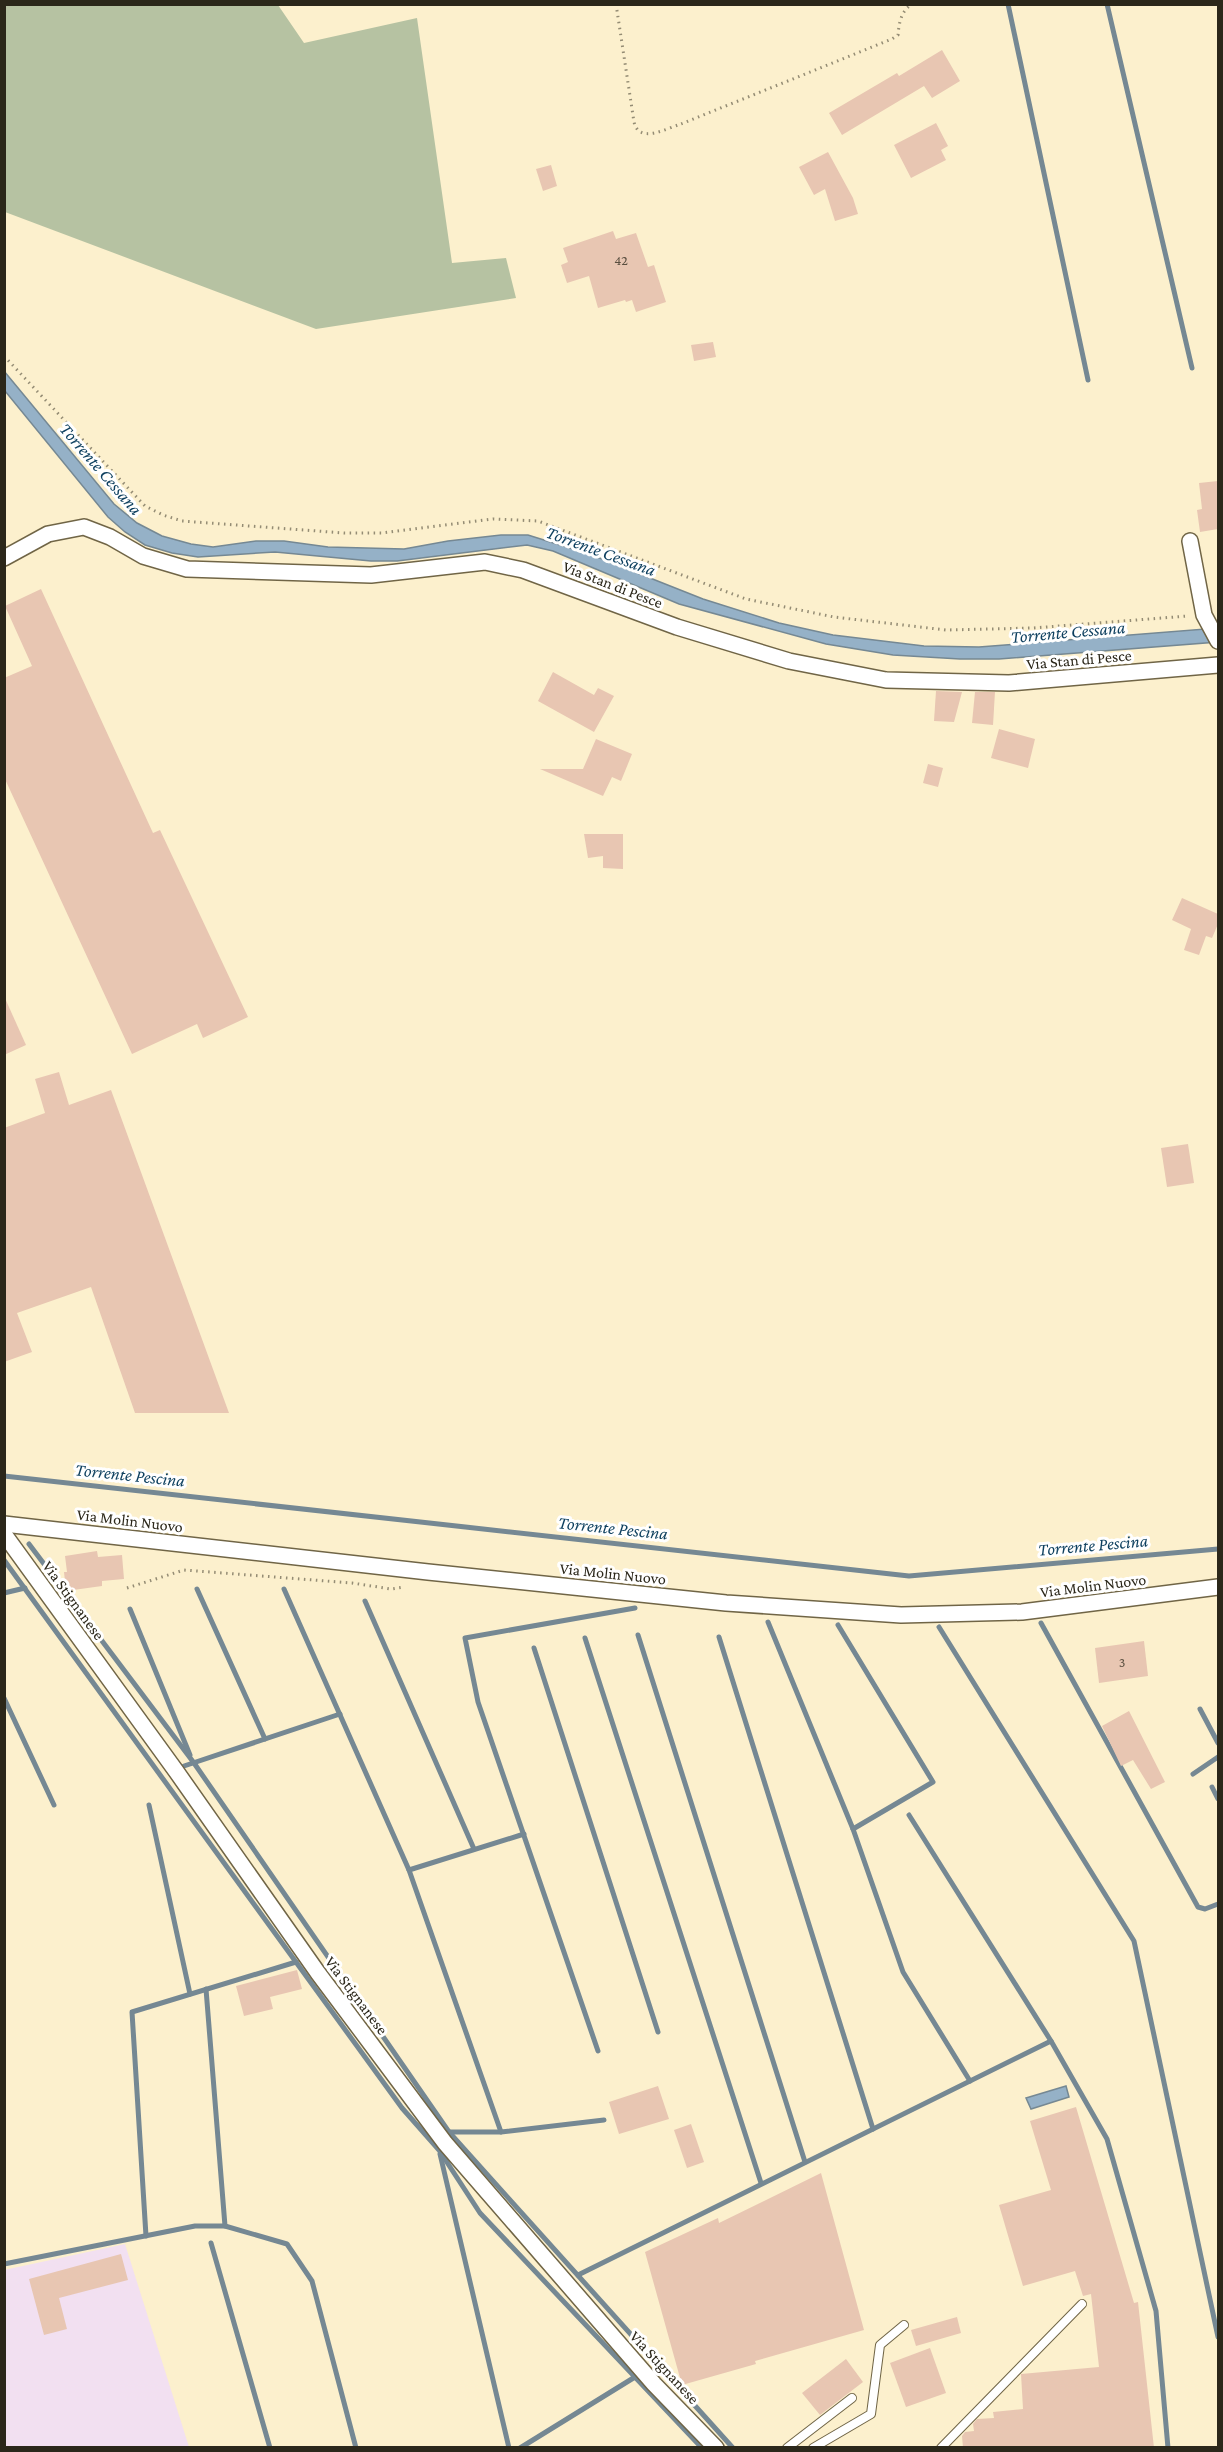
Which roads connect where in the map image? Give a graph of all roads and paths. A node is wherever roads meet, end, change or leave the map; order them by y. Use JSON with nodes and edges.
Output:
{"nodes":[{"id":1,"x":616,"y":4,"type":"edge"},
{"id":2,"x":912,"y":4,"type":"edge"},
{"id":3,"x":4,"y":356,"type":"edge"},
{"id":4,"x":1190,"y":541,"type":"dead end"},
{"id":5,"x":4,"y":558,"type":"edge"},
{"id":6,"x":1204,"y":615,"type":"junction"},
{"id":7,"x":1218,"y":641,"type":"edge"},
{"id":8,"x":1218,"y":665,"type":"edge"},
{"id":9,"x":4,"y":1524,"type":"edge"},
{"id":10,"x":4,"y":1534,"type":"edge"},
{"id":11,"x":428,"y":1572,"type":"junction"},
{"id":12,"x":1218,"y":1587,"type":"edge"},
{"id":13,"x":127,"y":1588,"type":"dead end"},
{"id":14,"x":1082,"y":2304,"type":"dead end"},
{"id":15,"x":904,"y":2325,"type":"dead end"},
{"id":16,"x":852,"y":2398,"type":"dead end"},
{"id":17,"x":716,"y":2448,"type":"edge"},
{"id":18,"x":787,"y":2448,"type":"edge"},
{"id":19,"x":813,"y":2448,"type":"edge"},
{"id":20,"x":941,"y":2448,"type":"edge"}],
"edges":[{"from":1,"to":2,"type":"path"},
{"from":3,"to":6,"type":"path"},
{"from":4,"to":6,"type":"street"},
{"from":5,"to":8,"type":"street","name":"Via Stan di Pesce"},
{"from":6,"to":7,"type":"street"},
{"from":9,"to":11,"type":"street","name":"Via Molin Nuovo"},
{"from":10,"to":17,"type":"street","name":"Via Stignanese"},
{"from":11,"to":12,"type":"street","name":"Via Molin Nuovo"},
{"from":11,"to":13,"type":"path"},
{"from":14,"to":20,"type":"lane"},
{"from":15,"to":19,"type":"lane"},
{"from":16,"to":18,"type":"lane"}]}
